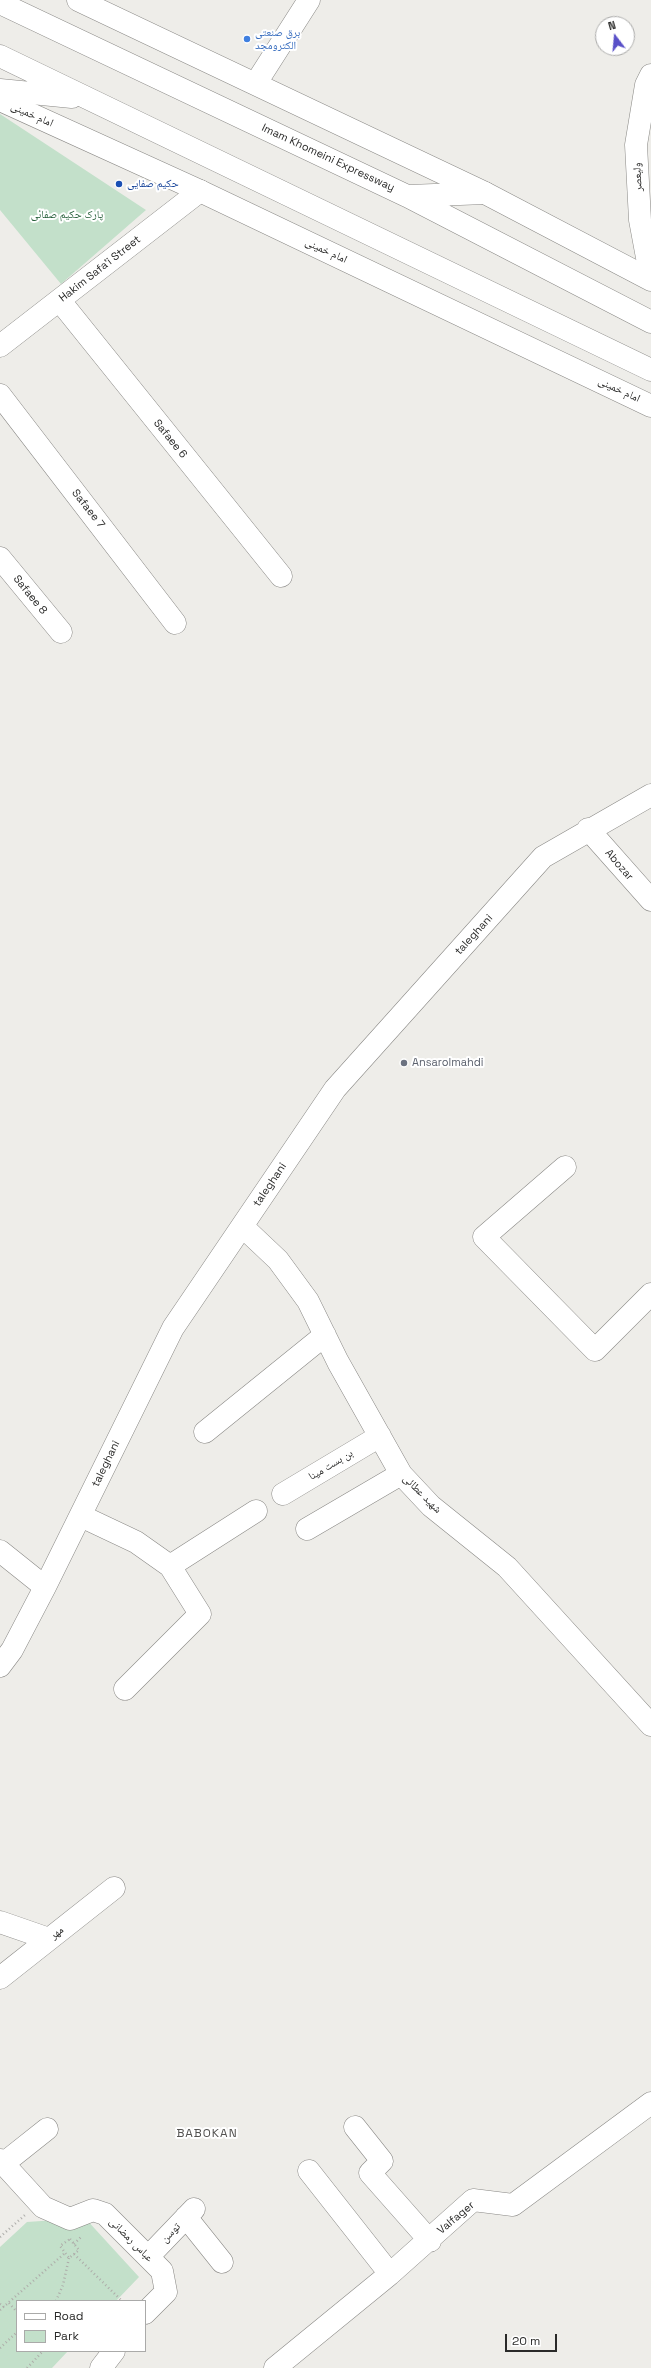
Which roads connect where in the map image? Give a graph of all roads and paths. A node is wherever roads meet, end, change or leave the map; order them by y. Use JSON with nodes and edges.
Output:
{"nodes":[{"id":1,"x":78,"y":0,"type":"edge"},
{"id":2,"x":309,"y":0,"type":"edge"},
{"id":3,"x":0,"y":3,"type":"edge"},
{"id":4,"x":0,"y":56,"type":"edge"},
{"id":5,"x":651,"y":75,"type":"edge"},
{"id":6,"x":256,"y":83,"type":"junction"},
{"id":7,"x":0,"y":90,"type":"edge"},
{"id":8,"x":88,"y":99,"type":"junction"},
{"id":9,"x":0,"y":100,"type":"edge"},
{"id":10,"x":200,"y":191,"type":"junction"},
{"id":11,"x":485,"y":193,"type":"junction"},
{"id":12,"x":407,"y":196,"type":"junction"},
{"id":13,"x":651,"y":279,"type":"edge"},
{"id":14,"x":60,"y":301,"type":"junction"},
{"id":15,"x":651,"y":322,"type":"edge"},
{"id":16,"x":0,"y":346,"type":"edge"},
{"id":17,"x":623,"y":356,"type":"junction"},
{"id":18,"x":651,"y":370,"type":"edge"},
{"id":19,"x":651,"y":382,"type":"edge"},
{"id":20,"x":0,"y":395,"type":"edge"},
{"id":21,"x":651,"y":406,"type":"edge"},
{"id":22,"x":0,"y":558,"type":"edge"},
{"id":23,"x":280,"y":576,"type":"dead end"},
{"id":24,"x":175,"y":623,"type":"dead end"},
{"id":25,"x":61,"y":632,"type":"dead end"},
{"id":26,"x":651,"y":795,"type":"edge"},
{"id":27,"x":588,"y":829,"type":"junction"},
{"id":28,"x":651,"y":900,"type":"edge"},
{"id":29,"x":565,"y":1167,"type":"dead end"},
{"id":30,"x":242,"y":1226,"type":"junction"},
{"id":31,"x":651,"y":1294,"type":"edge"},
{"id":32,"x":325,"y":1335,"type":"junction"},
{"id":33,"x":205,"y":1432,"type":"dead end"},
{"id":34,"x":380,"y":1436,"type":"junction"},
{"id":35,"x":401,"y":1474,"type":"junction"},
{"id":36,"x":283,"y":1494,"type":"dead end"},
{"id":37,"x":256,"y":1511,"type":"dead end"},
{"id":38,"x":81,"y":1516,"type":"junction"},
{"id":39,"x":306,"y":1529,"type":"dead end"},
{"id":40,"x":0,"y":1551,"type":"edge"},
{"id":41,"x":170,"y":1566,"type":"junction"},
{"id":42,"x":45,"y":1587,"type":"junction"},
{"id":43,"x":4,"y":1650,"type":"edge"},
{"id":44,"x":125,"y":1689,"type":"dead end"},
{"id":45,"x":651,"y":1725,"type":"edge"},
{"id":46,"x":114,"y":1888,"type":"dead end"},
{"id":47,"x":0,"y":1922,"type":"edge"},
{"id":48,"x":49,"y":1939,"type":"junction"},
{"id":49,"x":0,"y":1978,"type":"edge"},
{"id":50,"x":651,"y":2103,"type":"edge"},
{"id":51,"x":355,"y":2127,"type":"dead end"},
{"id":52,"x":47,"y":2129,"type":"dead end"},
{"id":53,"x":2,"y":2162,"type":"edge"},
{"id":54,"x":309,"y":2171,"type":"dead end"},
{"id":55,"x":39,"y":2202,"type":"junction"},
{"id":56,"x":0,"y":2237,"type":"edge"},
{"id":57,"x":430,"y":2240,"type":"junction"},
{"id":58,"x":65,"y":2253,"type":"junction"},
{"id":59,"x":74,"y":2254,"type":"junction"},
{"id":60,"x":148,"y":2257,"type":"junction"},
{"id":61,"x":69,"y":2258,"type":"junction"},
{"id":62,"x":222,"y":2262,"type":"dead end"},
{"id":63,"x":390,"y":2274,"type":"junction"},
{"id":64,"x":56,"y":2300,"type":"edge"},
{"id":65,"x":121,"y":2300,"type":"edge"},
{"id":66,"x":8,"y":2303,"type":"junction"},
{"id":67,"x":0,"y":2304,"type":"edge"},
{"id":68,"x":4,"y":2307,"type":"junction"},
{"id":69,"x":0,"y":2310,"type":"edge"},
{"id":70,"x":16,"y":2311,"type":"edge"},
{"id":71,"x":146,"y":2312,"type":"edge"},
{"id":72,"x":16,"y":2333,"type":"edge"},
{"id":73,"x":0,"y":2348,"type":"edge"},
{"id":74,"x":43,"y":2352,"type":"edge"},
{"id":75,"x":113,"y":2352,"type":"edge"},
{"id":76,"x":27,"y":2368,"type":"edge"},
{"id":77,"x":101,"y":2368,"type":"edge"},
{"id":78,"x":275,"y":2368,"type":"edge"}],
"edges":[{"from":1,"to":6,"type":"main road"},
{"from":2,"to":6,"type":"main road"},
{"from":3,"to":12,"type":"main road","name":"Imam Khomeini Expressway"},
{"from":4,"to":8,"type":"main road"},
{"from":5,"to":13,"type":"main road","name":"ولیعصر"},
{"from":6,"to":11,"type":"main road"},
{"from":7,"to":8,"type":"main road"},
{"from":8,"to":17,"type":"main road"},
{"from":9,"to":10,"type":"main road","name":"امام خمینی"},
{"from":10,"to":14,"type":"main road","name":"Hakim Safa'i Street"},
{"from":10,"to":21,"type":"main road","name":"امام خمینی"},
{"from":11,"to":12,"type":"main road"},
{"from":11,"to":13,"type":"main road"},
{"from":12,"to":15,"type":"main road","name":"Imam Khomeini Expressway"},
{"from":14,"to":16,"type":"main road","name":"Hakim Safa'i Street"},
{"from":14,"to":23,"type":"main road","name":"Safaee 6"},
{"from":17,"to":18,"type":"main road"},
{"from":17,"to":19,"type":"main road"},
{"from":20,"to":24,"type":"main road","name":"Safaee 7"},
{"from":22,"to":25,"type":"main road","name":"Safaee 8"},
{"from":26,"to":27,"type":"main road","name":"taleghani"},
{"from":27,"to":28,"type":"main road","name":"Abozar"},
{"from":27,"to":30,"type":"main road","name":"taleghani"},
{"from":29,"to":31,"type":"main road"},
{"from":30,"to":32,"type":"main road","name":"شهید عطائی"},
{"from":30,"to":38,"type":"main road","name":"taleghani"},
{"from":32,"to":33,"type":"main road"},
{"from":32,"to":34,"type":"main road","name":"شهید عطائی"},
{"from":34,"to":35,"type":"main road","name":"شهید عطائی"},
{"from":34,"to":36,"type":"main road","name":"بن بست مینا"},
{"from":35,"to":39,"type":"main road"},
{"from":35,"to":45,"type":"main road","name":"شهید عطائی"},
{"from":37,"to":41,"type":"main road"},
{"from":38,"to":41,"type":"main road"},
{"from":38,"to":42,"type":"main road","name":"taleghani"},
{"from":40,"to":42,"type":"main road"},
{"from":41,"to":44,"type":"main road"},
{"from":42,"to":43,"type":"main road","name":"taleghani"},
{"from":46,"to":48,"type":"main road","name":"مهر"},
{"from":47,"to":48,"type":"main road"},
{"from":48,"to":49,"type":"main road","name":"مهر"},
{"from":50,"to":57,"type":"main road","name":"Valfager"},
{"from":51,"to":57,"type":"main road"},
{"from":52,"to":53,"type":"main road"},
{"from":53,"to":55,"type":"main road","name":"عباس رمضانی"},
{"from":54,"to":63,"type":"main road"},
{"from":55,"to":56,"type":"path"},
{"from":55,"to":60,"type":"main road","name":"عباس رمضانی"},
{"from":57,"to":63,"type":"main road","name":"Valfager"},
{"from":58,"to":59,"type":"path"},
{"from":58,"to":61,"type":"path"},
{"from":58,"to":66,"type":"path"},
{"from":59,"to":61,"type":"path"},
{"from":59,"to":65,"type":"path"},
{"from":60,"to":62,"type":"main road","name":"توسن"},
{"from":60,"to":71,"type":"main road","name":"عباس رمضانی"},
{"from":61,"to":64,"type":"path"},
{"from":63,"to":78,"type":"main road","name":"Valfager"},
{"from":66,"to":68,"type":"path"},
{"from":66,"to":70,"type":"path"},
{"from":67,"to":68,"type":"path"},
{"from":68,"to":69,"type":"path"},
{"from":72,"to":73,"type":"path"},
{"from":74,"to":76,"type":"path"},
{"from":75,"to":77,"type":"main road"}]}
